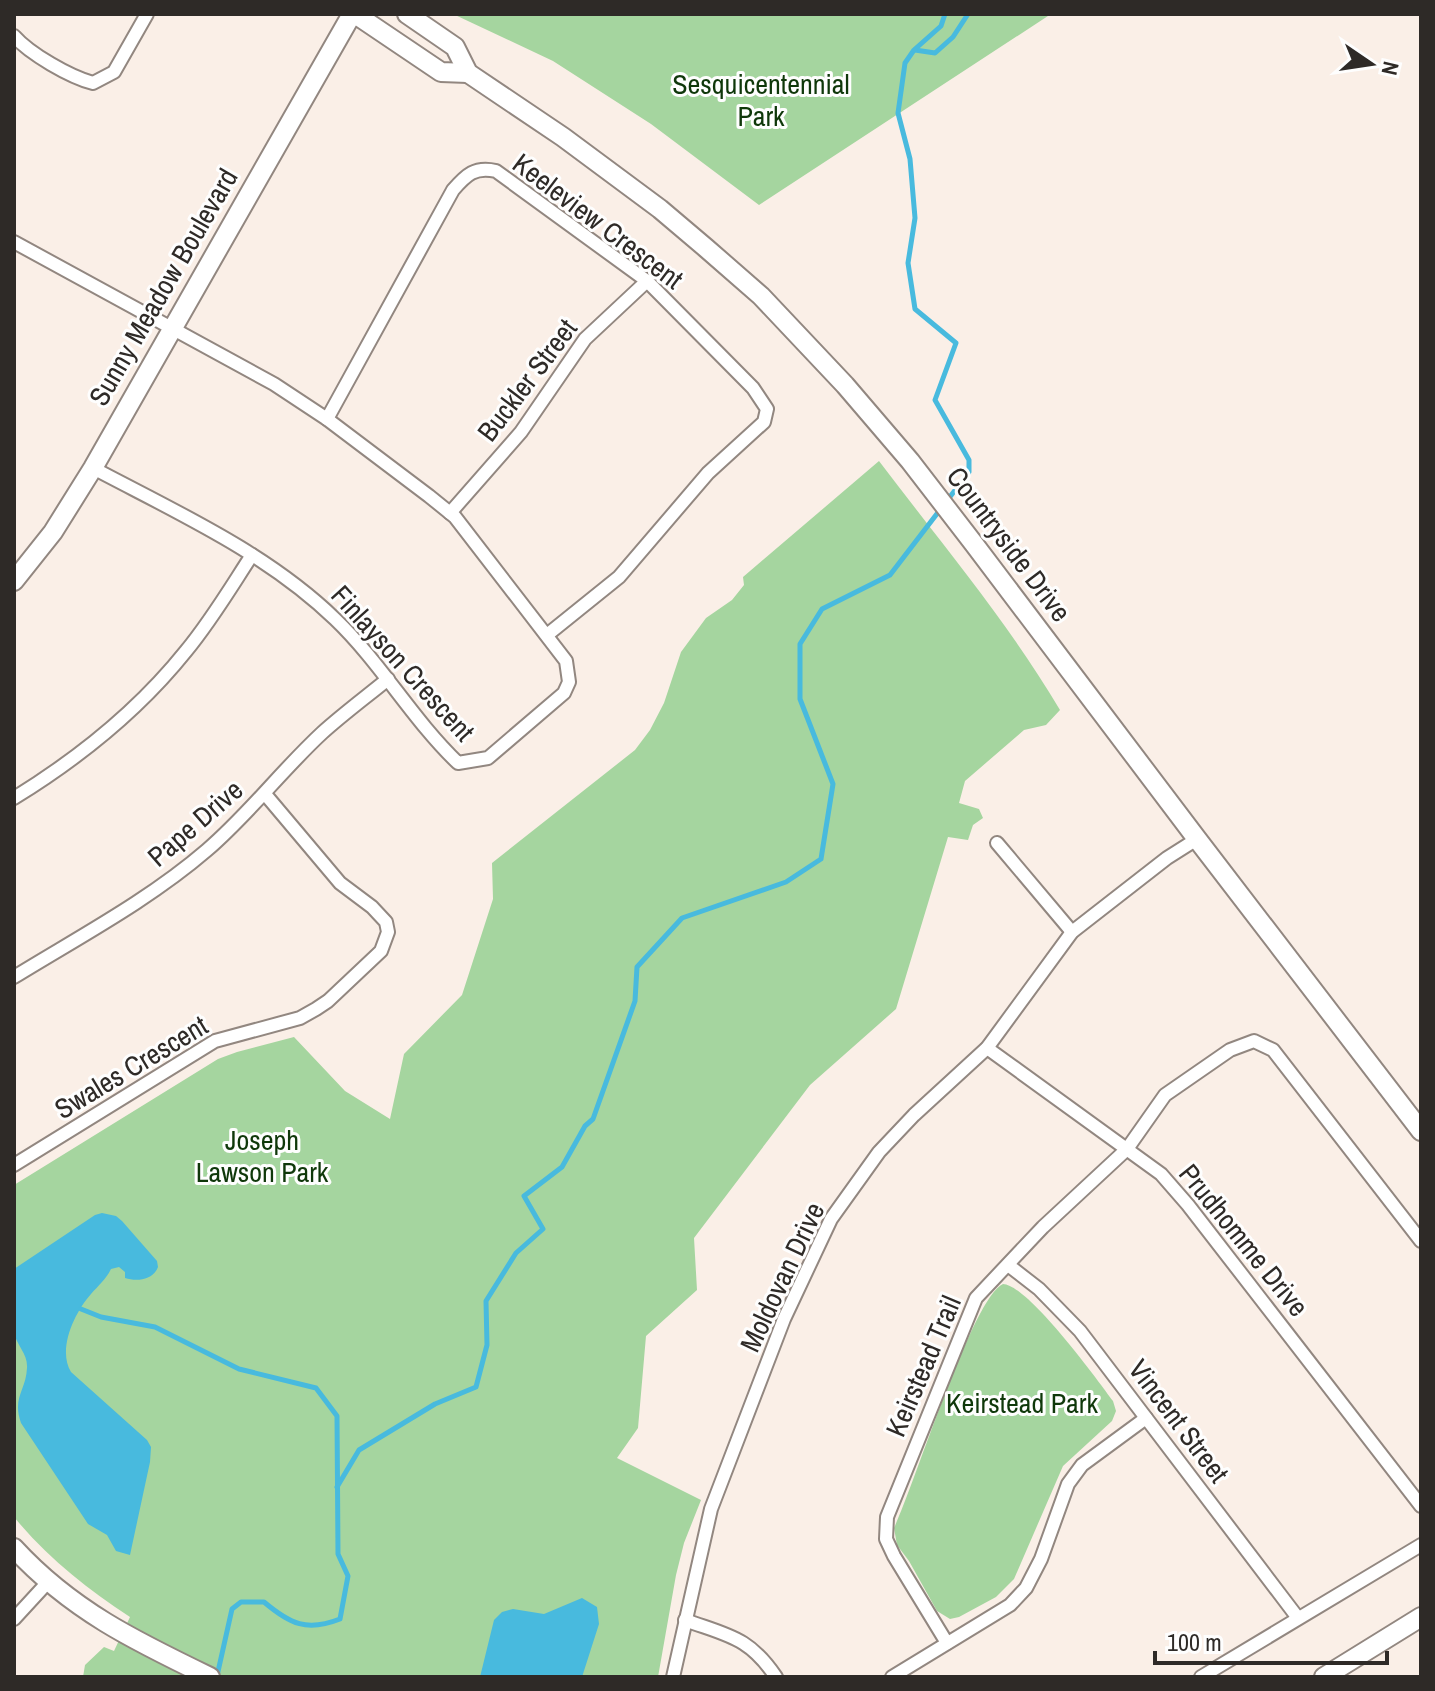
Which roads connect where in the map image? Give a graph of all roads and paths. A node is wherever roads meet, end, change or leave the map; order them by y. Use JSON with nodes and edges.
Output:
{"nodes":[{"id":1,"x":147,"y":14,"type":"edge"},
{"id":2,"x":353,"y":14,"type":"edge"},
{"id":3,"x":407,"y":14,"type":"edge"},
{"id":4,"x":14,"y":36,"type":"edge"},
{"id":5,"x":468,"y":73,"type":"junction"},
{"id":6,"x":16,"y":246,"type":"edge"},
{"id":7,"x":647,"y":281,"type":"junction"},
{"id":8,"x":171,"y":329,"type":"junction"},
{"id":9,"x":327,"y":419,"type":"junction"},
{"id":10,"x":93,"y":468,"type":"junction"},
{"id":11,"x":450,"y":513,"type":"junction"},
{"id":12,"x":252,"y":555,"type":"junction"},
{"id":13,"x":14,"y":581,"type":"edge"},
{"id":14,"x":547,"y":635,"type":"junction"},
{"id":15,"x":388,"y":679,"type":"junction"},
{"id":16,"x":265,"y":794,"type":"junction"},
{"id":17,"x":14,"y":798,"type":"edge"},
{"id":18,"x":1197,"y":839,"type":"junction"},
{"id":19,"x":997,"y":843,"type":"dead end"},
{"id":20,"x":1072,"y":932,"type":"junction"},
{"id":21,"x":14,"y":977,"type":"edge"},
{"id":22,"x":987,"y":1048,"type":"junction"},
{"id":23,"x":1421,"y":1131,"type":"edge"},
{"id":24,"x":1127,"y":1149,"type":"junction"},
{"id":25,"x":14,"y":1165,"type":"edge"},
{"id":26,"x":1421,"y":1241,"type":"edge"},
{"id":27,"x":1008,"y":1265,"type":"junction"},
{"id":28,"x":1146,"y":1418,"type":"junction"},
{"id":29,"x":1421,"y":1506,"type":"edge"},
{"id":30,"x":1421,"y":1545,"type":"edge"},
{"id":31,"x":14,"y":1548,"type":"edge"},
{"id":32,"x":48,"y":1582,"type":"junction"},
{"id":33,"x":1421,"y":1617,"type":"edge"},
{"id":34,"x":1298,"y":1618,"type":"junction"},
{"id":35,"x":14,"y":1619,"type":"edge"},
{"id":36,"x":685,"y":1620,"type":"junction"},
{"id":37,"x":947,"y":1643,"type":"junction"},
{"id":38,"x":210,"y":1677,"type":"edge"},
{"id":39,"x":673,"y":1677,"type":"edge"},
{"id":40,"x":776,"y":1677,"type":"edge"},
{"id":41,"x":892,"y":1677,"type":"edge"},
{"id":42,"x":1201,"y":1677,"type":"edge"},
{"id":43,"x":1324,"y":1677,"type":"edge"}],
"edges":[{"from":1,"to":4,"type":"street"},
{"from":2,"to":5,"type":"main road","name":"Countryside Drive"},
{"from":2,"to":8,"type":"main road","name":"Sunny Meadow Boulevard"},
{"from":3,"to":5,"type":"main road","name":"Countryside Drive"},
{"from":5,"to":18,"type":"main road","name":"Countryside Drive"},
{"from":6,"to":8,"type":"street","name":"Finlayson Crescent"},
{"from":7,"to":9,"type":"street","name":"Keeleview Crescent"},
{"from":7,"to":11,"type":"street","name":"Buckler Street"},
{"from":7,"to":14,"type":"street","name":"Keeleview Crescent"},
{"from":8,"to":9,"type":"street","name":"Finlayson Crescent"},
{"from":8,"to":10,"type":"main road","name":"Sunny Meadow Boulevard"},
{"from":9,"to":11,"type":"street","name":"Finlayson Crescent"},
{"from":10,"to":12,"type":"street","name":"Finlayson Crescent"},
{"from":10,"to":13,"type":"main road","name":"Sunny Meadow Boulevard"},
{"from":11,"to":14,"type":"street","name":"Finlayson Crescent"},
{"from":12,"to":15,"type":"street","name":"Finlayson Crescent"},
{"from":12,"to":17,"type":"street"},
{"from":14,"to":15,"type":"street","name":"Finlayson Crescent"},
{"from":15,"to":16,"type":"street","name":"Pape Drive"},
{"from":16,"to":21,"type":"street","name":"Pape Drive"},
{"from":16,"to":25,"type":"street","name":"Swales Crescent"},
{"from":18,"to":20,"type":"street","name":"Moldovan Drive"},
{"from":18,"to":23,"type":"main road","name":"Countryside Drive"},
{"from":19,"to":20,"type":"street"},
{"from":20,"to":22,"type":"street","name":"Moldovan Drive"},
{"from":22,"to":24,"type":"street","name":"Prudhomme Drive"},
{"from":22,"to":36,"type":"street","name":"Moldovan Drive"},
{"from":24,"to":26,"type":"street","name":"Keirstead Trail"},
{"from":24,"to":27,"type":"street","name":"Keirstead Trail"},
{"from":24,"to":29,"type":"street","name":"Prudhomme Drive"},
{"from":27,"to":28,"type":"street","name":"Vincent Street"},
{"from":27,"to":37,"type":"street","name":"Keirstead Trail"},
{"from":28,"to":34,"type":"street","name":"Vincent Street"},
{"from":28,"to":37,"type":"street"},
{"from":30,"to":34,"type":"street"},
{"from":31,"to":32,"type":"main road"},
{"from":32,"to":35,"type":"street"},
{"from":32,"to":38,"type":"main road"},
{"from":33,"to":43,"type":"main road"},
{"from":34,"to":42,"type":"street"},
{"from":36,"to":39,"type":"street","name":"Moldovan Drive"},
{"from":36,"to":40,"type":"street"},
{"from":37,"to":41,"type":"street"}]}
